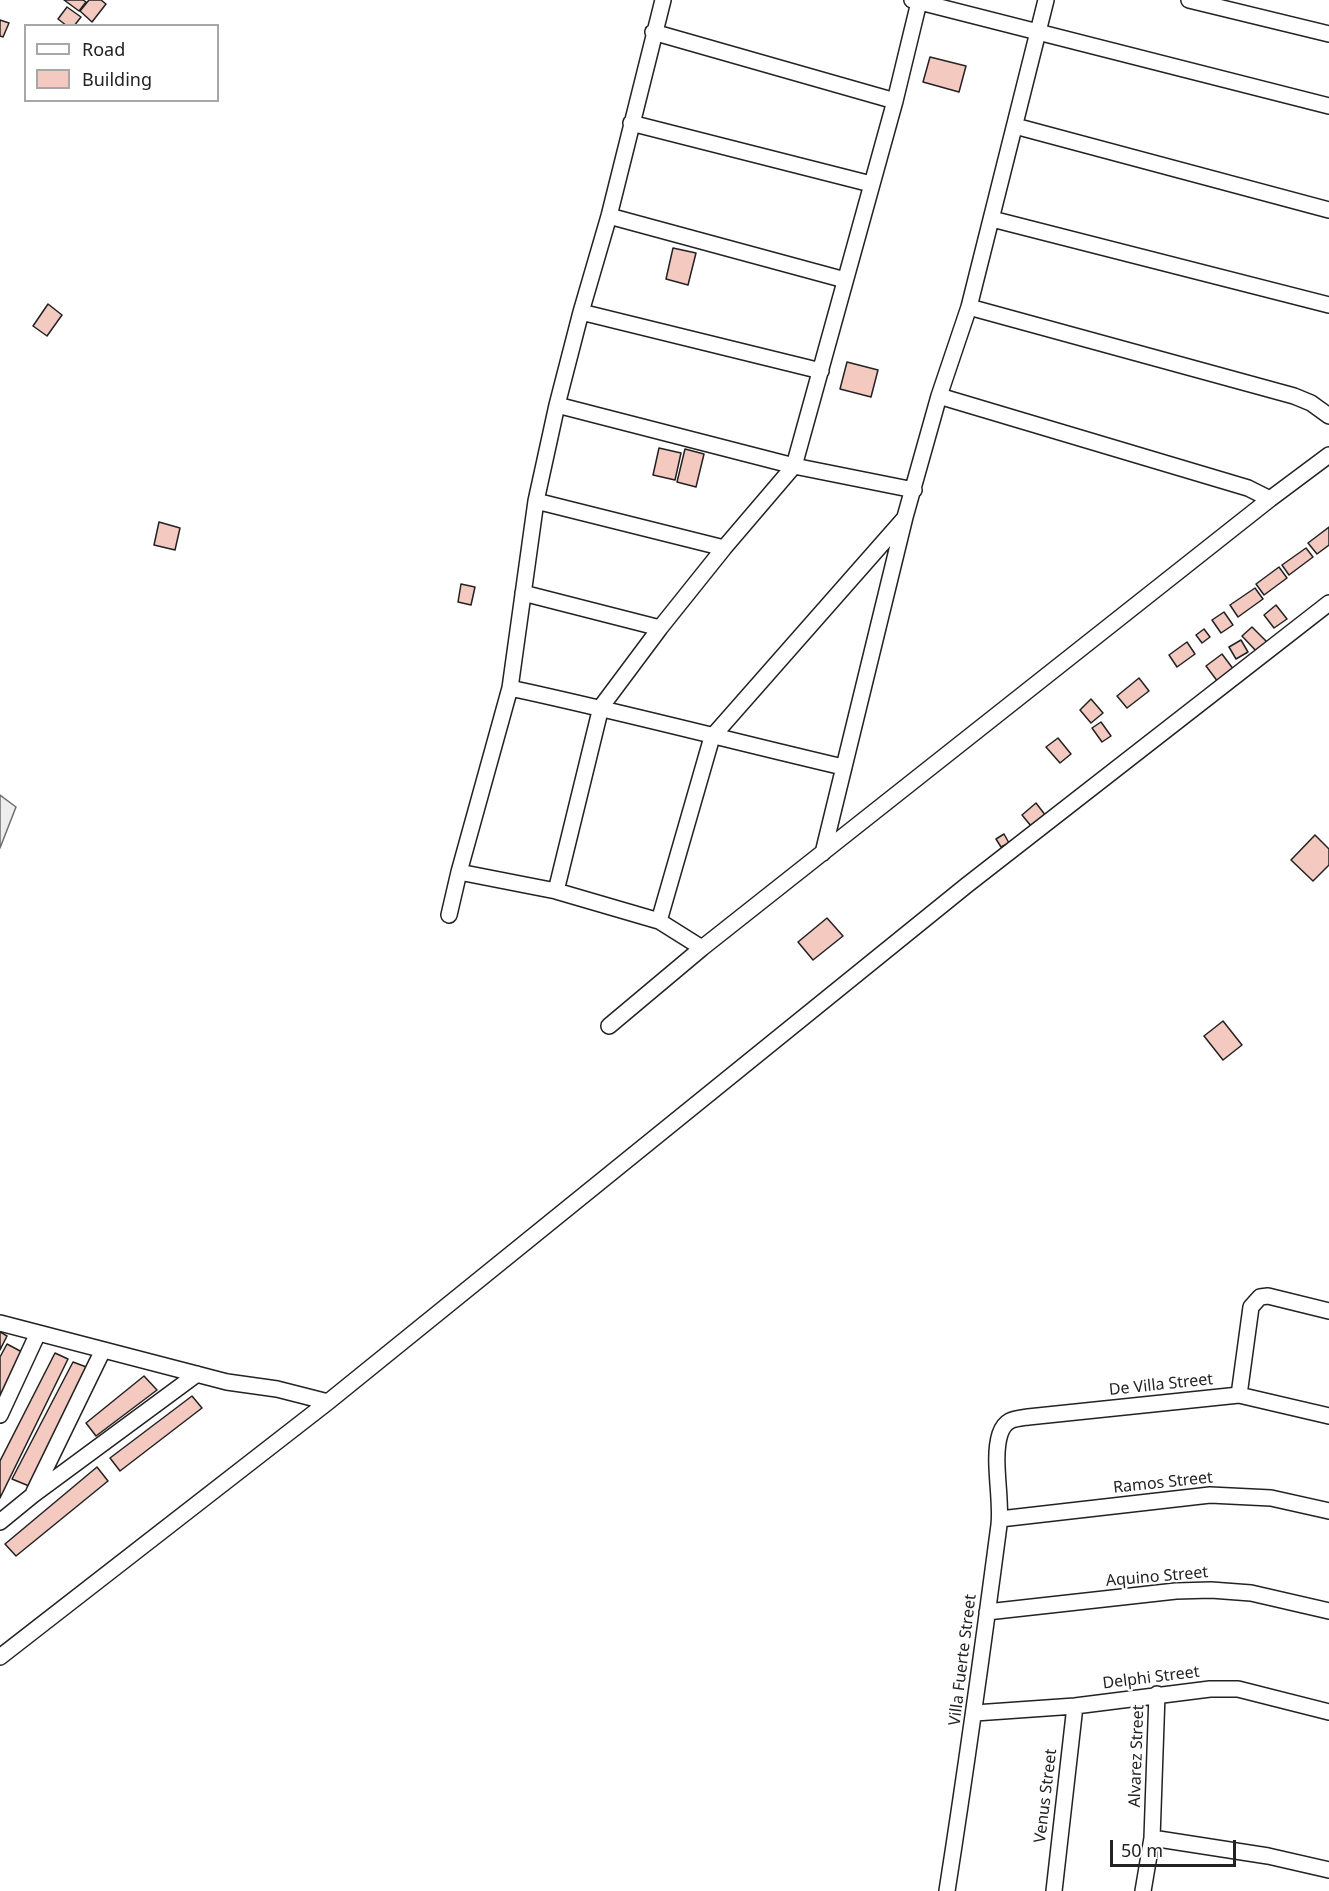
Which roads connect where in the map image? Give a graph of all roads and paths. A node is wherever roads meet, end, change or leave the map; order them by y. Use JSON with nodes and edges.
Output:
{"nodes":[{"id":1,"x":663,"y":0,"type":"edge"},
{"id":2,"x":1046,"y":0,"type":"edge"},
{"id":3,"x":1189,"y":0,"type":"edge"},
{"id":4,"x":916,"y":1,"type":"edge"},
{"id":5,"x":653,"y":32,"type":"junction"},
{"id":6,"x":1038,"y":33,"type":"junction"},
{"id":7,"x":1329,"y":34,"type":"edge"},
{"id":8,"x":895,"y":101,"type":"junction"},
{"id":9,"x":1329,"y":106,"type":"edge"},
{"id":10,"x":631,"y":123,"type":"junction"},
{"id":11,"x":1015,"y":126,"type":"junction"},
{"id":12,"x":871,"y":184,"type":"junction"},
{"id":13,"x":1329,"y":210,"type":"edge"},
{"id":14,"x":609,"y":216,"type":"junction"},
{"id":15,"x":992,"y":219,"type":"junction"},
{"id":16,"x":845,"y":280,"type":"junction"},
{"id":17,"x":1329,"y":305,"type":"edge"},
{"id":18,"x":969,"y":307,"type":"junction"},
{"id":19,"x":580,"y":312,"type":"junction"},
{"id":20,"x":821,"y":371,"type":"junction"},
{"id":21,"x":939,"y":396,"type":"junction"},
{"id":22,"x":557,"y":405,"type":"junction"},
{"id":23,"x":1329,"y":416,"type":"edge"},
{"id":24,"x":1329,"y":455,"type":"edge"},
{"id":25,"x":794,"y":466,"type":"junction"},
{"id":26,"x":914,"y":490,"type":"junction"},
{"id":27,"x":1270,"y":499,"type":"junction"},
{"id":28,"x":537,"y":501,"type":"junction"},
{"id":29,"x":905,"y":517,"type":"junction"},
{"id":30,"x":724,"y":548,"type":"junction"},
{"id":31,"x":523,"y":593,"type":"junction"},
{"id":32,"x":1329,"y":603,"type":"edge"},
{"id":33,"x":660,"y":628,"type":"junction"},
{"id":34,"x":510,"y":687,"type":"junction"},
{"id":35,"x":601,"y":707,"type":"junction"},
{"id":36,"x":712,"y":737,"type":"junction"},
{"id":37,"x":843,"y":767,"type":"junction"},
{"id":38,"x":823,"y":853,"type":"junction"},
{"id":39,"x":459,"y":872,"type":"junction"},
{"id":40,"x":556,"y":891,"type":"junction"},
{"id":41,"x":449,"y":915,"type":"dead end"},
{"id":42,"x":659,"y":921,"type":"junction"},
{"id":43,"x":702,"y":948,"type":"junction"},
{"id":44,"x":609,"y":1026,"type":"dead end"},
{"id":45,"x":1329,"y":1311,"type":"edge"},
{"id":46,"x":0,"y":1323,"type":"edge"},
{"id":47,"x":38,"y":1333,"type":"junction"},
{"id":48,"x":104,"y":1350,"type":"junction"},
{"id":49,"x":197,"y":1374,"type":"junction"},
{"id":50,"x":1239,"y":1395,"type":"junction"},
{"id":51,"x":328,"y":1402,"type":"junction"},
{"id":52,"x":0,"y":1415,"type":"edge"},
{"id":53,"x":1329,"y":1416,"type":"edge"},
{"id":54,"x":1001,"y":1432,"type":"joint"},
{"id":55,"x":33,"y":1495,"type":"junction"},
{"id":56,"x":1329,"y":1511,"type":"edge"},
{"id":57,"x":1000,"y":1519,"type":"junction"},
{"id":58,"x":0,"y":1522,"type":"edge"},
{"id":59,"x":1329,"y":1611,"type":"edge"},
{"id":60,"x":987,"y":1612,"type":"junction"},
{"id":61,"x":0,"y":1657,"type":"edge"},
{"id":62,"x":1157,"y":1694,"type":"junction"},
{"id":63,"x":1075,"y":1706,"type":"junction"},
{"id":64,"x":1329,"y":1712,"type":"edge"},
{"id":65,"x":975,"y":1713,"type":"junction"},
{"id":66,"x":1152,"y":1838,"type":"junction"},
{"id":67,"x":1329,"y":1870,"type":"edge"},
{"id":68,"x":947,"y":1891,"type":"edge"},
{"id":69,"x":1054,"y":1891,"type":"edge"},
{"id":70,"x":1143,"y":1891,"type":"edge"}],
"edges":[{"from":1,"to":5,"type":"street"},
{"from":2,"to":6,"type":"street"},
{"from":3,"to":7,"type":"street"},
{"from":4,"to":6,"type":"street"},
{"from":4,"to":8,"type":"street"},
{"from":5,"to":8,"type":"street"},
{"from":5,"to":10,"type":"street"},
{"from":6,"to":9,"type":"street"},
{"from":6,"to":11,"type":"street"},
{"from":8,"to":12,"type":"street"},
{"from":10,"to":12,"type":"street"},
{"from":10,"to":14,"type":"street"},
{"from":11,"to":13,"type":"street"},
{"from":11,"to":15,"type":"street"},
{"from":12,"to":16,"type":"street"},
{"from":14,"to":16,"type":"street"},
{"from":14,"to":19,"type":"street"},
{"from":15,"to":17,"type":"street"},
{"from":15,"to":18,"type":"street"},
{"from":16,"to":20,"type":"street"},
{"from":18,"to":21,"type":"street"},
{"from":18,"to":23,"type":"street"},
{"from":19,"to":20,"type":"street"},
{"from":19,"to":22,"type":"street"},
{"from":20,"to":25,"type":"street"},
{"from":21,"to":26,"type":"street"},
{"from":21,"to":27,"type":"street"},
{"from":22,"to":25,"type":"street"},
{"from":22,"to":28,"type":"street"},
{"from":24,"to":27,"type":"street"},
{"from":25,"to":26,"type":"street"},
{"from":25,"to":30,"type":"street"},
{"from":26,"to":29,"type":"street"},
{"from":27,"to":38,"type":"street"},
{"from":28,"to":30,"type":"street"},
{"from":28,"to":31,"type":"street"},
{"from":29,"to":36,"type":"street"},
{"from":29,"to":37,"type":"street"},
{"from":30,"to":33,"type":"street"},
{"from":31,"to":33,"type":"street"},
{"from":31,"to":34,"type":"street"},
{"from":32,"to":51,"type":"street"},
{"from":33,"to":35,"type":"street"},
{"from":34,"to":35,"type":"street"},
{"from":34,"to":39,"type":"street"},
{"from":35,"to":36,"type":"street"},
{"from":35,"to":40,"type":"street"},
{"from":36,"to":37,"type":"street"},
{"from":36,"to":42,"type":"street"},
{"from":37,"to":38,"type":"street"},
{"from":38,"to":43,"type":"street"},
{"from":39,"to":40,"type":"street"},
{"from":39,"to":41,"type":"street"},
{"from":40,"to":42,"type":"street"},
{"from":42,"to":43,"type":"street"},
{"from":43,"to":44,"type":"street"},
{"from":45,"to":50,"type":"street"},
{"from":46,"to":47,"type":"street"},
{"from":47,"to":48,"type":"street"},
{"from":47,"to":52,"type":"street"},
{"from":48,"to":49,"type":"street"},
{"from":48,"to":55,"type":"street"},
{"from":49,"to":51,"type":"street"},
{"from":49,"to":55,"type":"street"},
{"from":50,"to":53,"type":"street","name":"De Villa Street"},
{"from":50,"to":54,"type":"street","name":"De Villa Street"},
{"from":51,"to":61,"type":"street"},
{"from":54,"to":57,"type":"street","name":"Villa Fuerte Street"},
{"from":55,"to":58,"type":"street"},
{"from":56,"to":57,"type":"street","name":"Ramos Street"},
{"from":57,"to":60,"type":"street","name":"Villa Fuerte Street"},
{"from":59,"to":60,"type":"street","name":"Aquino Street"},
{"from":60,"to":65,"type":"street","name":"Villa Fuerte Street"},
{"from":62,"to":63,"type":"street","name":"Delphi Street"},
{"from":62,"to":64,"type":"street","name":"Delphi Street"},
{"from":62,"to":66,"type":"street","name":"Alvarez Street"},
{"from":63,"to":65,"type":"street","name":"Delphi Street"},
{"from":63,"to":69,"type":"street","name":"Venus Street"},
{"from":65,"to":68,"type":"street","name":"Villa Fuerte Street"},
{"from":66,"to":67,"type":"street"},
{"from":66,"to":70,"type":"street","name":"Alvarez Street"}]}
